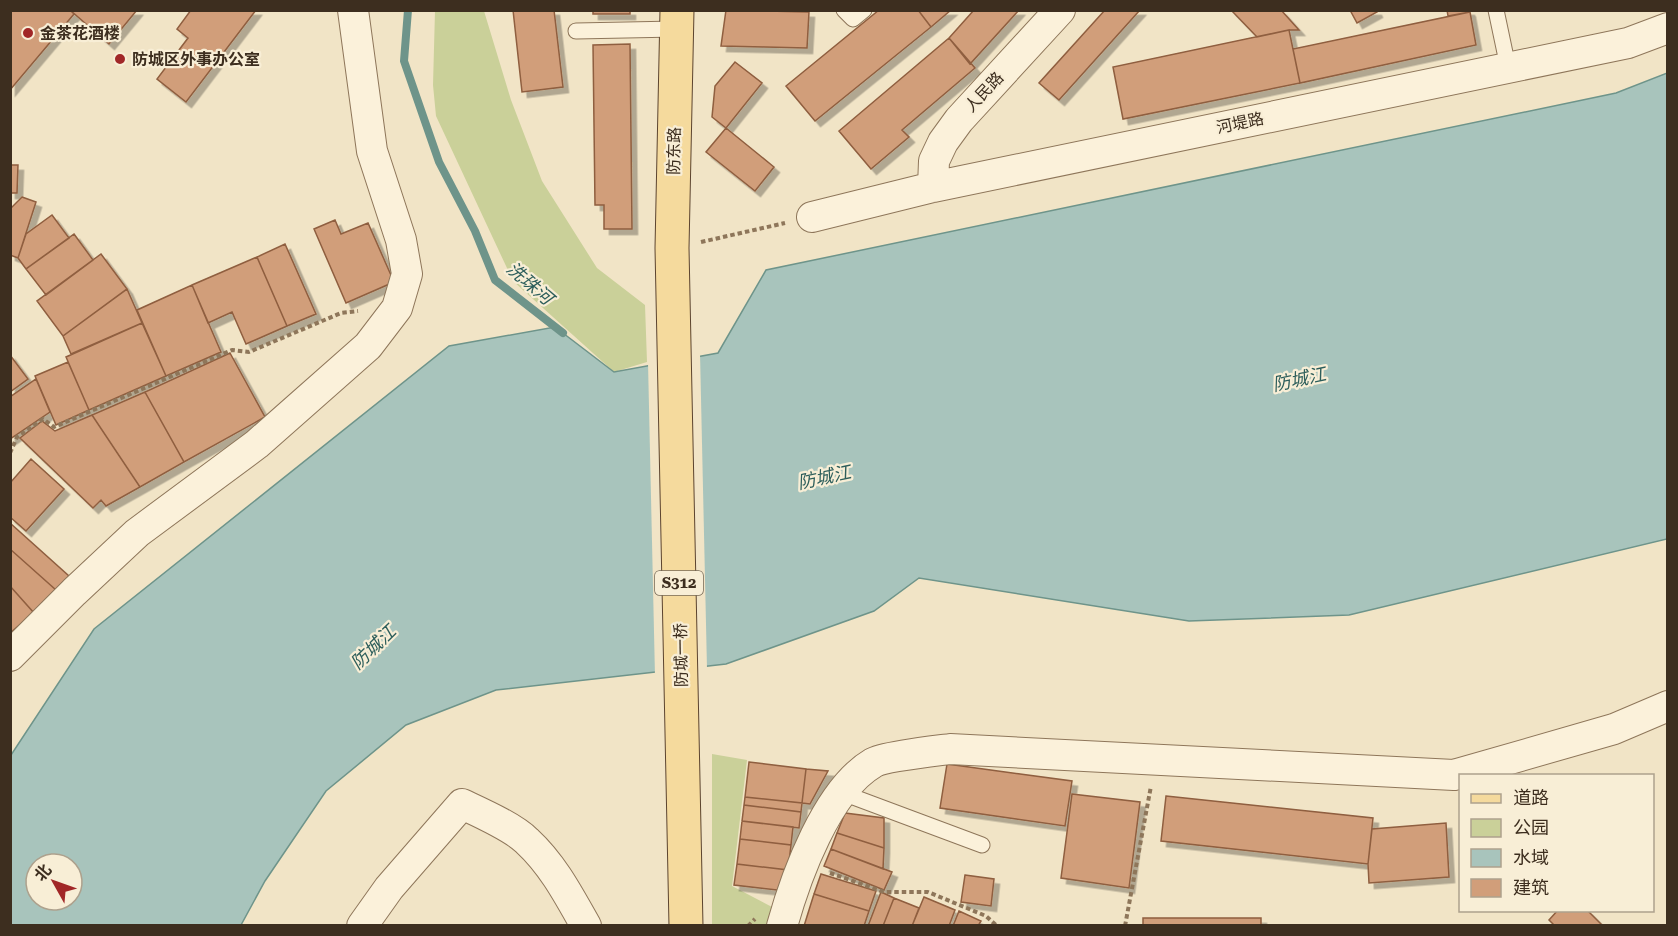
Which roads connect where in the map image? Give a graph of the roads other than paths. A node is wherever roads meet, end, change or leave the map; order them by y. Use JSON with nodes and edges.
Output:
{"nodes":[{"id":1,"x":353,"y":10,"type":"edge"},
{"id":2,"x":843,"y":10,"type":"edge"},
{"id":3,"x":864,"y":10,"type":"edge"},
{"id":4,"x":1060,"y":10,"type":"edge"},
{"id":5,"x":1496,"y":10,"type":"edge"},
{"id":6,"x":676,"y":20,"type":"edge"},
{"id":7,"x":1668,"y":28,"type":"edge"},
{"id":8,"x":576,"y":31,"type":"dead end"},
{"id":9,"x":1509,"y":68,"type":"junction"},
{"id":10,"x":933,"y":187,"type":"junction"},
{"id":11,"x":812,"y":217,"type":"road end"},
{"id":12,"x":673,"y":291,"type":"joint"},
{"id":13,"x":10,"y":656,"type":"edge"},
{"id":14,"x":1668,"y":706,"type":"edge"},
{"id":15,"x":840,"y":792,"type":"junction"},
{"id":16,"x":982,"y":845,"type":"dead end"},
{"id":17,"x":362,"y":926,"type":"edge"},
{"id":18,"x":586,"y":926,"type":"edge"},
{"id":19,"x":686,"y":926,"type":"edge"},
{"id":20,"x":782,"y":926,"type":"edge"}],
"edges":[{"from":1,"to":13,"type":"street"},
{"from":2,"to":3,"type":"lane"},
{"from":4,"to":10,"type":"street","name":"人民路"},
{"from":5,"to":9,"type":"lane"},
{"from":6,"to":8,"type":"lane"},
{"from":6,"to":12,"type":"main road","name":"防东路","number":"S312"},
{"from":7,"to":9,"type":"street","name":"河堤路"},
{"from":9,"to":10,"type":"street","name":"河堤路"},
{"from":10,"to":11,"type":"street","name":"河堤路"},
{"from":12,"to":19,"type":"main road","name":"防城一桥","number":"S312"},
{"from":14,"to":15,"type":"street"},
{"from":15,"to":16,"type":"lane"},
{"from":15,"to":20,"type":"street"},
{"from":17,"to":18,"type":"street"}]}
